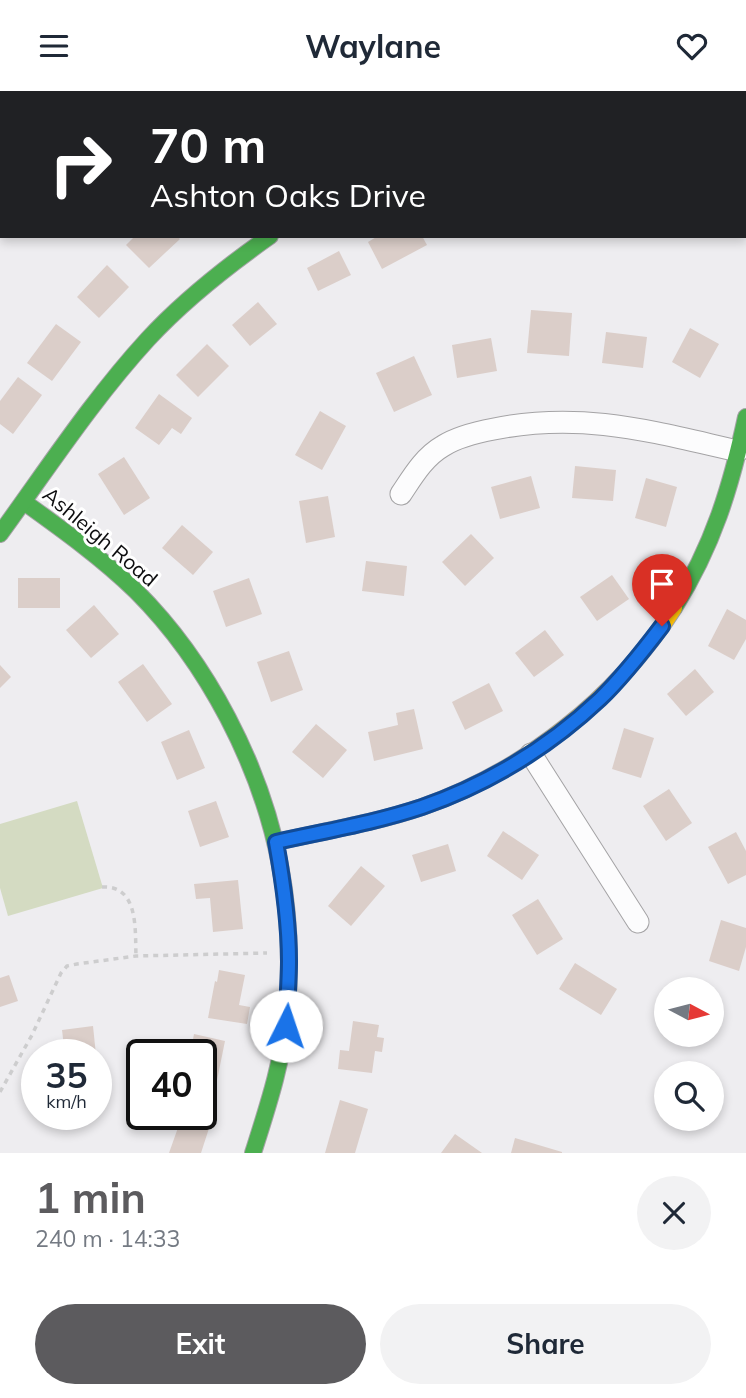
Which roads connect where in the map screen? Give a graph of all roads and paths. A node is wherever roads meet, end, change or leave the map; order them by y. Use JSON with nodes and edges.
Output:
{"nodes":[{"id":1,"x":267,"y":238,"type":"edge"},
{"id":2,"x":746,"y":417,"type":"edge"},
{"id":3,"x":738,"y":451,"type":"junction"},
{"id":4,"x":401,"y":494,"type":"dead end"},
{"id":5,"x":24,"y":502,"type":"junction"},
{"id":6,"x":0,"y":534,"type":"edge"},
{"id":7,"x":531,"y":754,"type":"junction"},
{"id":8,"x":276,"y":842,"type":"junction"},
{"id":9,"x":102,"y":887,"type":"dead end"},
{"id":10,"x":638,"y":922,"type":"dead end"},
{"id":11,"x":272,"y":953,"type":"dead end"},
{"id":12,"x":136,"y":956,"type":"junction"},
{"id":13,"x":0,"y":1092,"type":"edge"},
{"id":14,"x":253,"y":1153,"type":"edge"}],
"edges":[{"from":1,"to":5,"type":"street"},
{"from":2,"to":3,"type":"street"},
{"from":3,"to":4,"type":"street"},
{"from":3,"to":7,"type":"street"},
{"from":5,"to":6,"type":"street"},
{"from":5,"to":8,"type":"street","name":"Ashleigh Road"},
{"from":7,"to":8,"type":"street"},
{"from":7,"to":10,"type":"street"},
{"from":8,"to":14,"type":"street","name":"Ashleigh Road"},
{"from":9,"to":12,"type":"path"},
{"from":11,"to":12,"type":"path"},
{"from":12,"to":13,"type":"path"}]}
